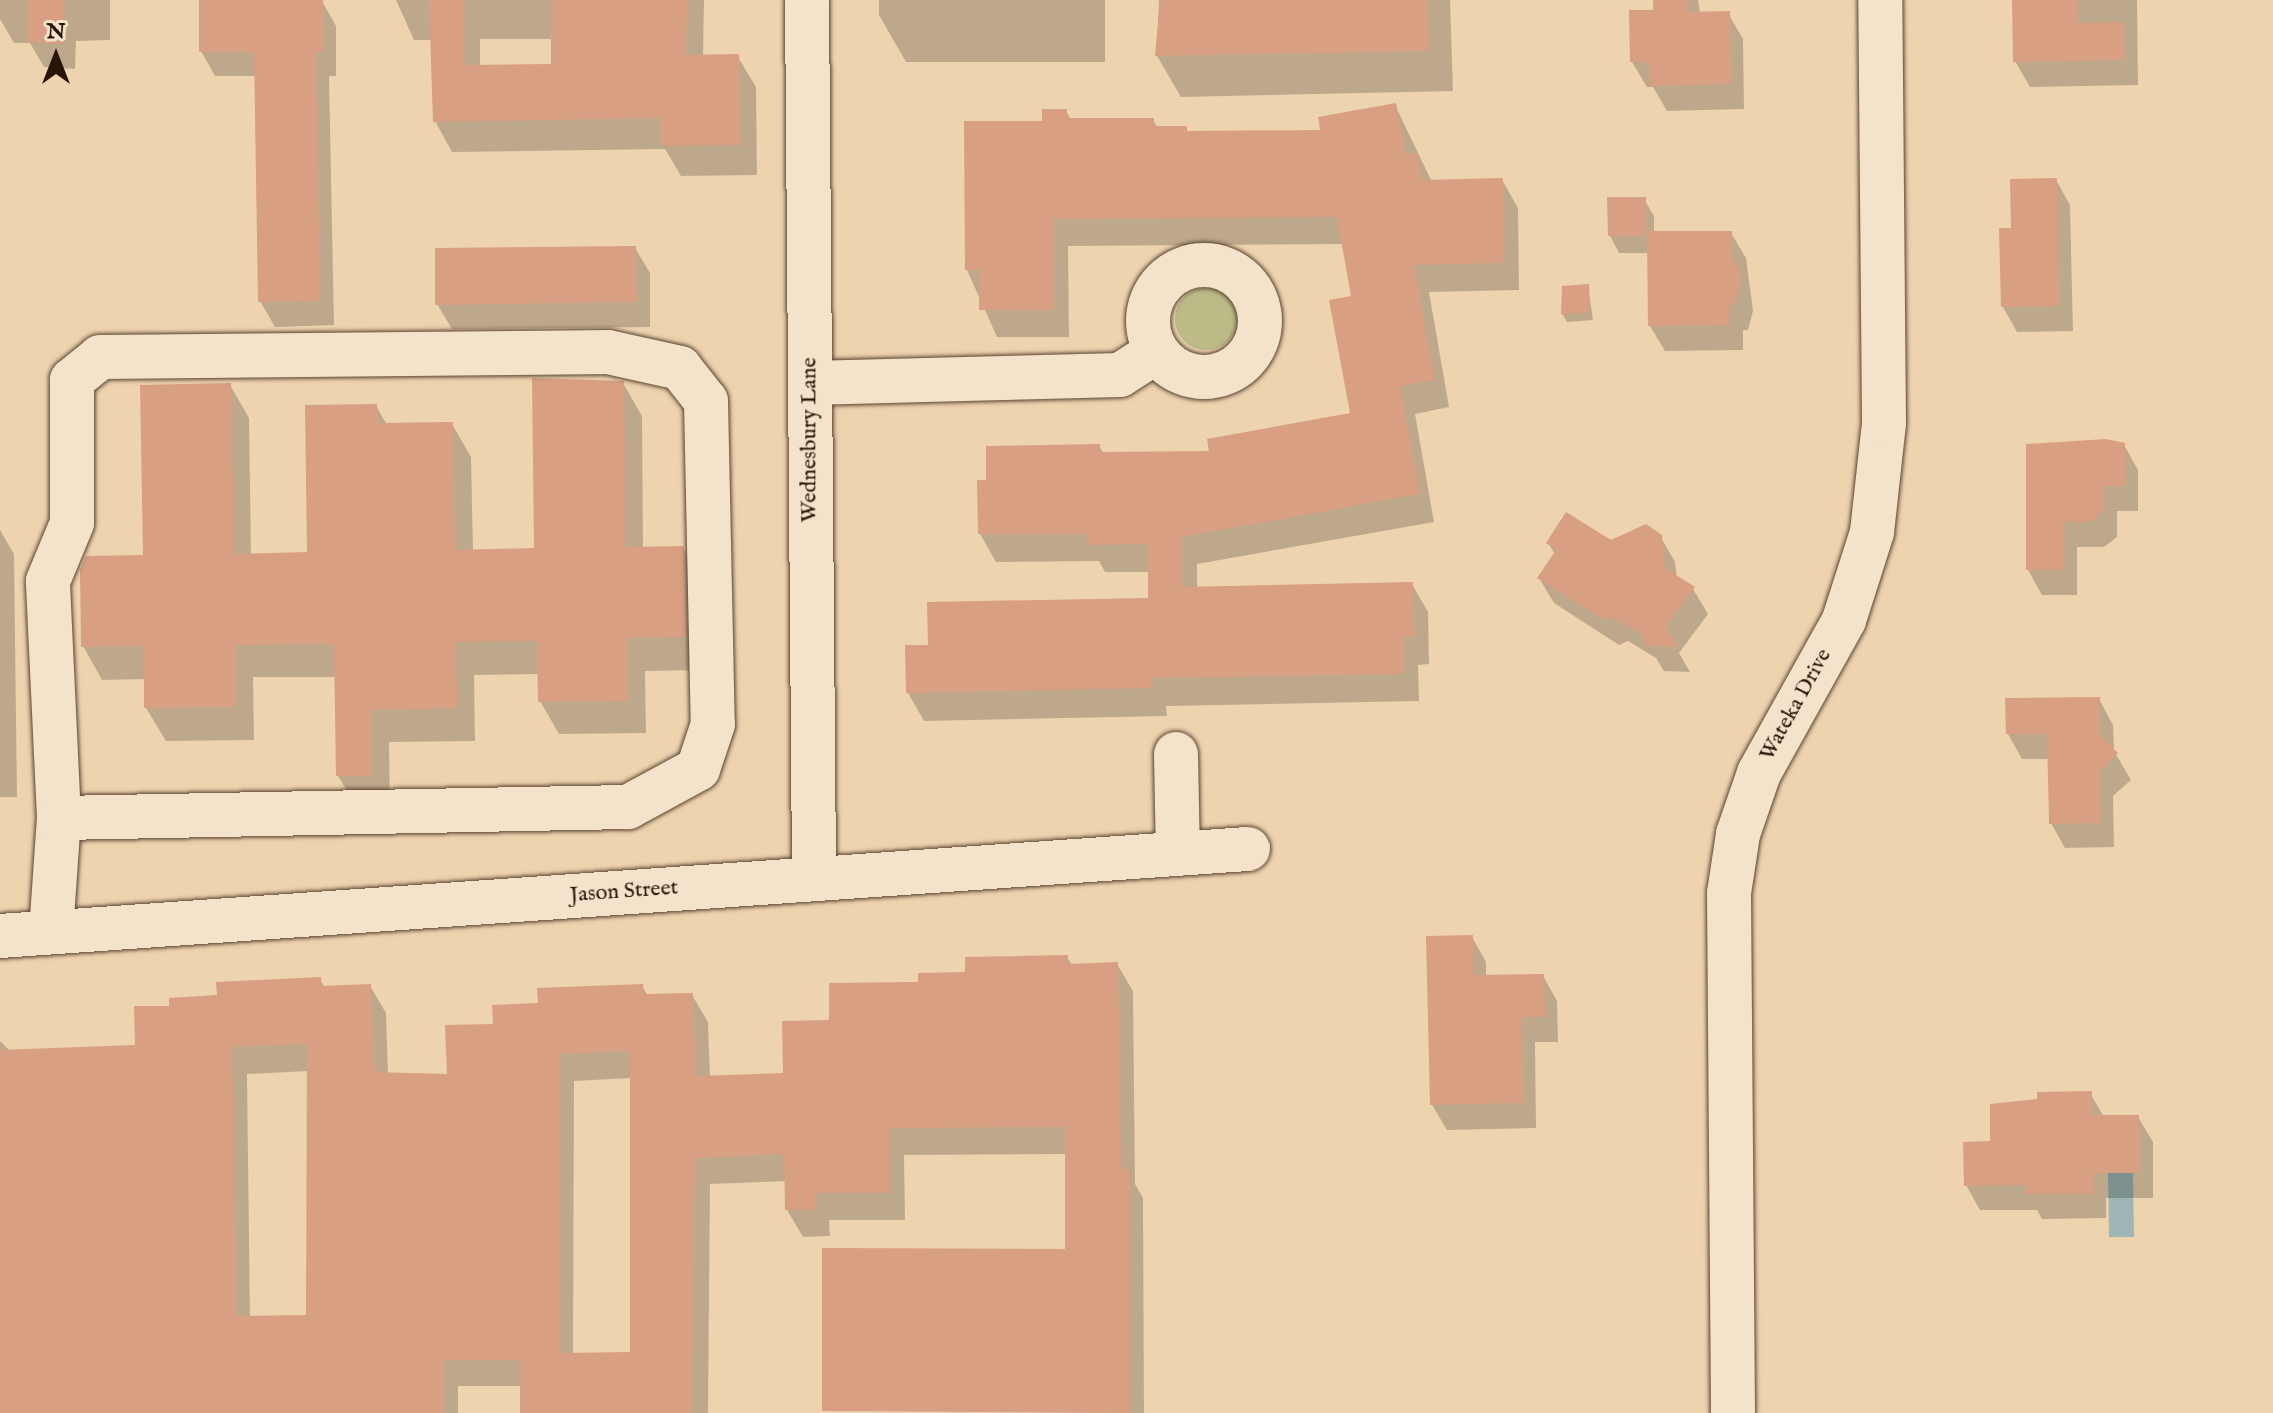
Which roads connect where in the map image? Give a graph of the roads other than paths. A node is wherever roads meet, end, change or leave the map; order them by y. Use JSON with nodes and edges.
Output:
{"nodes":[{"id":1,"x":807,"y":0,"type":"edge"},
{"id":2,"x":1880,"y":0,"type":"edge"},
{"id":3,"x":1156,"y":352,"type":"dead end"},
{"id":4,"x":810,"y":383,"type":"junction"},
{"id":5,"x":1176,"y":754,"type":"dead end"},
{"id":6,"x":59,"y":818,"type":"junction"},
{"id":7,"x":1248,"y":849,"type":"dead end"},
{"id":8,"x":1178,"y":854,"type":"junction"},
{"id":9,"x":814,"y":879,"type":"junction"},
{"id":10,"x":51,"y":932,"type":"junction"},
{"id":11,"x":0,"y":936,"type":"edge"},
{"id":12,"x":1733,"y":1413,"type":"edge"}],
"edges":[{"from":1,"to":4,"type":"street","name":"Wednesbury Lane"},
{"from":2,"to":12,"type":"street","name":"Wateka Drive"},
{"from":3,"to":4,"type":"street"},
{"from":4,"to":9,"type":"street","name":"Wednesbury Lane"},
{"from":5,"to":8,"type":"street"},
{"from":6,"to":6,"type":"street"},
{"from":6,"to":10,"type":"street"},
{"from":7,"to":8,"type":"street","name":"Jason Street"},
{"from":8,"to":9,"type":"street","name":"Jason Street"},
{"from":9,"to":10,"type":"street","name":"Jason Street"},
{"from":10,"to":11,"type":"street","name":"Jason Street"}]}
